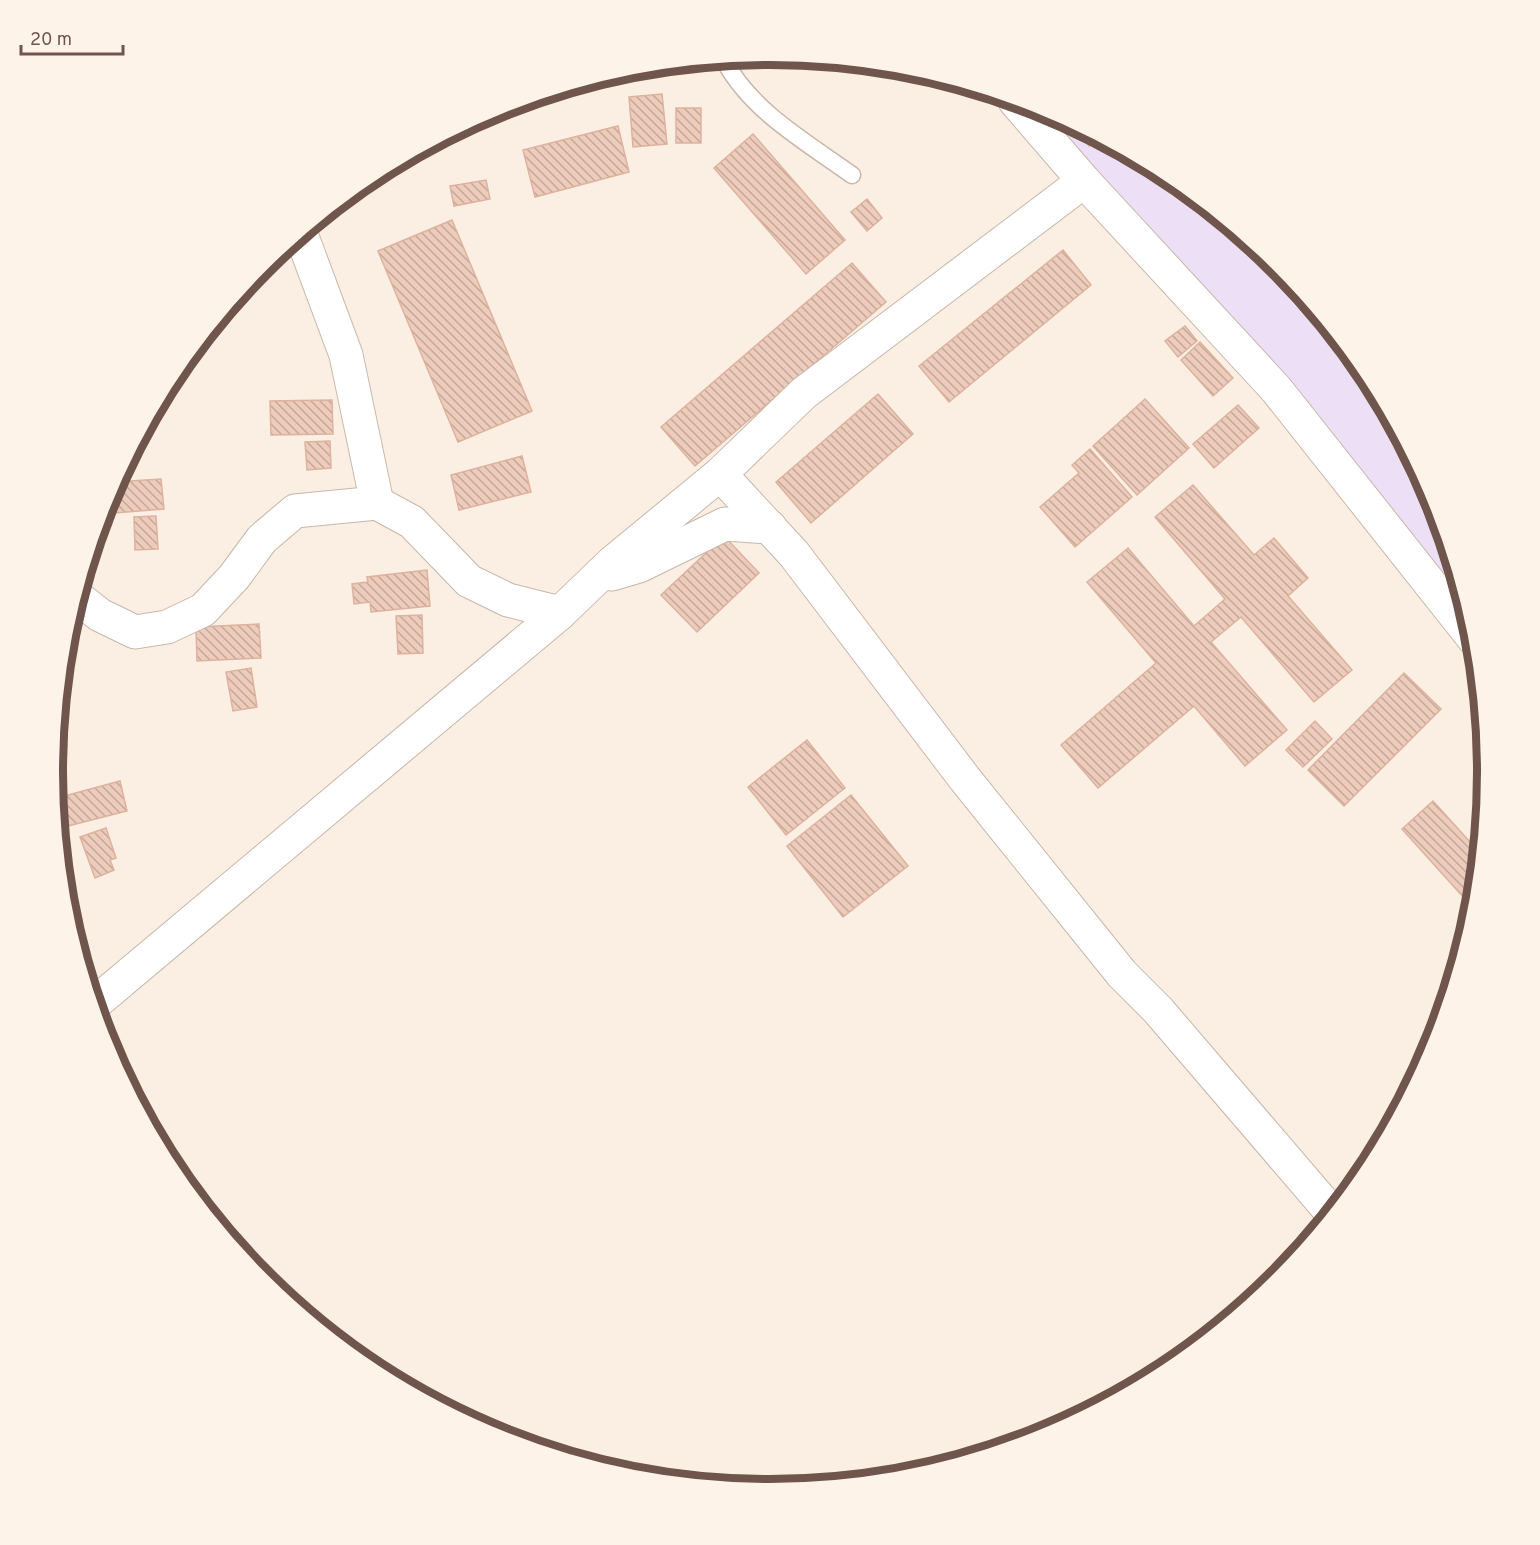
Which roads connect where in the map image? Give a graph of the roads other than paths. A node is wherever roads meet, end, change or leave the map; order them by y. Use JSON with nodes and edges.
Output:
{"nodes":[{"id":1,"x":728,"y":67,"type":"edge"},
{"id":2,"x":1026,"y":113,"type":"edge"},
{"id":3,"x":852,"y":175,"type":"dead end"},
{"id":4,"x":1084,"y":181,"type":"junction"},
{"id":5,"x":304,"y":241,"type":"edge"},
{"id":6,"x":720,"y":474,"type":"junction"},
{"id":7,"x":376,"y":503,"type":"junction"},
{"id":8,"x":770,"y":527,"type":"junction"},
{"id":9,"x":597,"y":578,"type":"junction"},
{"id":10,"x":84,"y":603,"type":"edge"},
{"id":11,"x":560,"y":613,"type":"junction"},
{"id":12,"x":1460,"y":621,"type":"edge"},
{"id":13,"x":101,"y":999,"type":"edge"},
{"id":14,"x":1327,"y":1208,"type":"edge"}],
"edges":[{"from":1,"to":3,"type":"lane"},
{"from":2,"to":4,"type":"street"},
{"from":4,"to":6,"type":"street"},
{"from":4,"to":12,"type":"street"},
{"from":5,"to":7,"type":"street"},
{"from":6,"to":8,"type":"street"},
{"from":6,"to":9,"type":"street"},
{"from":7,"to":10,"type":"street"},
{"from":7,"to":11,"type":"street"},
{"from":8,"to":9,"type":"street"},
{"from":8,"to":14,"type":"street"},
{"from":9,"to":11,"type":"street"},
{"from":11,"to":13,"type":"street"}]}
